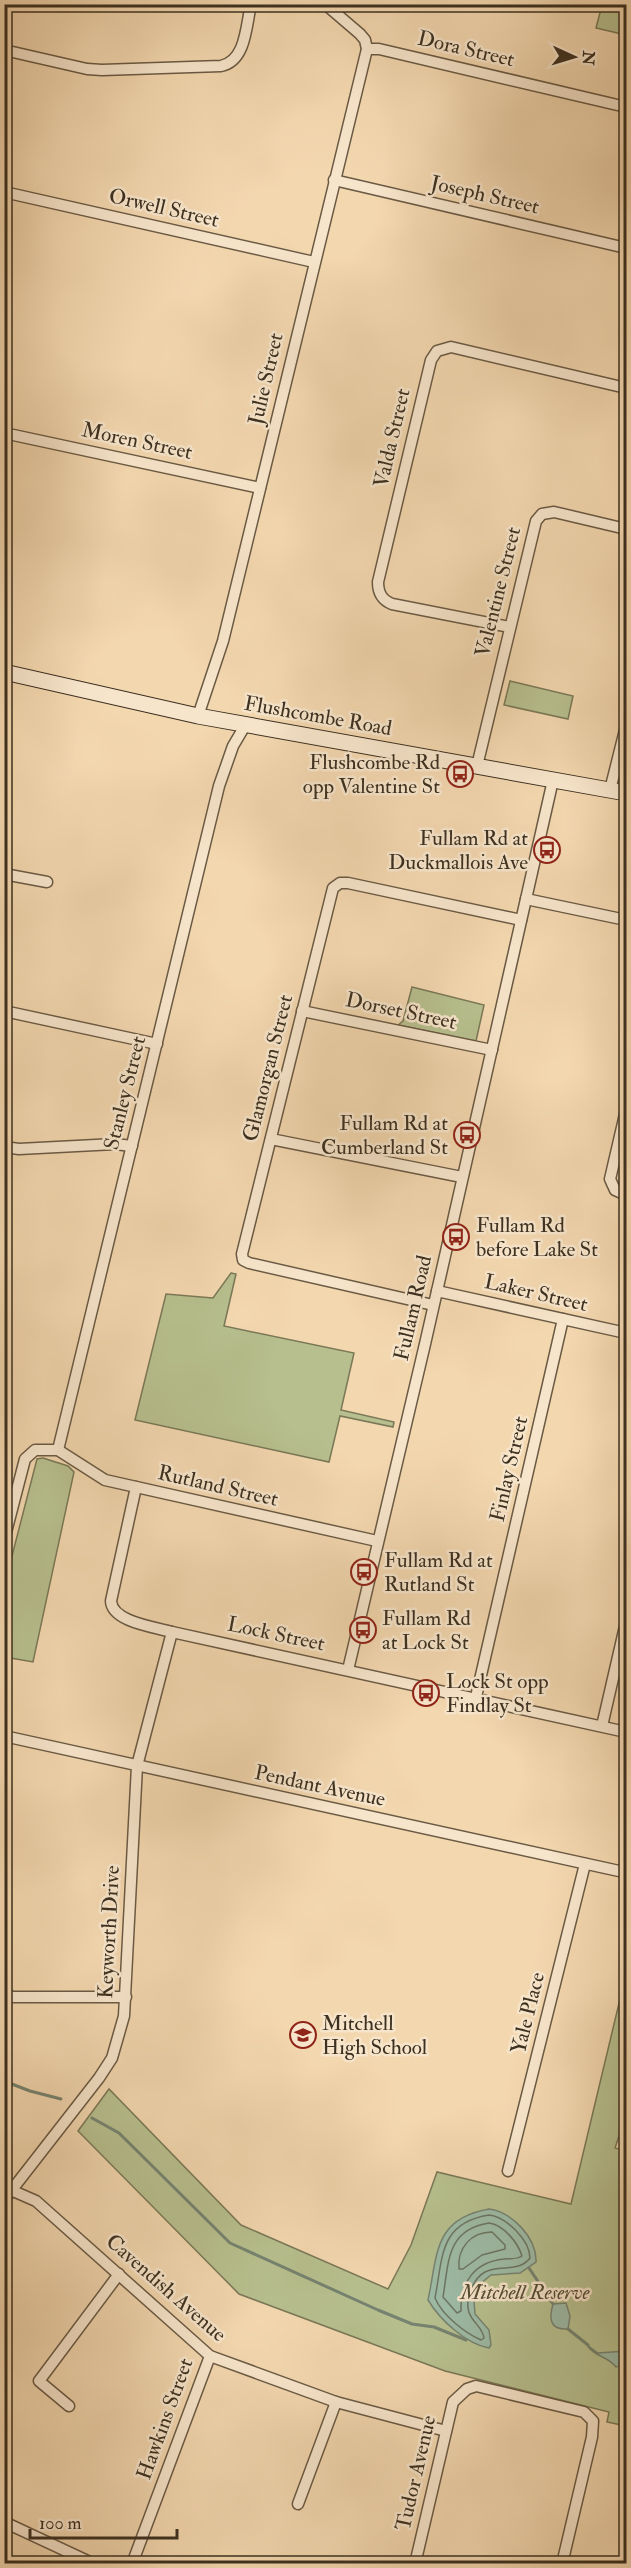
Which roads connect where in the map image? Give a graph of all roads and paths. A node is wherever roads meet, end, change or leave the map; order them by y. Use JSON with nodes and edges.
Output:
{"nodes":[{"id":1,"x":251,"y":4,"type":"edge"},
{"id":2,"x":325,"y":4,"type":"edge"},
{"id":3,"x":366,"y":49,"type":"junction"},
{"id":4,"x":4,"y":50,"type":"edge"},
{"id":5,"x":627,"y":108,"type":"edge"},
{"id":6,"x":334,"y":180,"type":"junction"},
{"id":7,"x":4,"y":192,"type":"edge"},
{"id":8,"x":627,"y":248,"type":"edge"},
{"id":9,"x":314,"y":262,"type":"junction"},
{"id":10,"x":627,"y":388,"type":"edge"},
{"id":11,"x":4,"y":433,"type":"edge"},
{"id":12,"x":260,"y":488,"type":"junction"},
{"id":13,"x":627,"y":529,"type":"edge"},
{"id":14,"x":510,"y":627,"type":"junction"},
{"id":15,"x":4,"y":672,"type":"edge"},
{"id":16,"x":198,"y":716,"type":"junction"},
{"id":17,"x":223,"y":721,"type":"junction"},
{"id":18,"x":246,"y":724,"type":"junction"},
{"id":19,"x":627,"y":726,"type":"edge"},
{"id":20,"x":233,"y":746,"type":"junction"},
{"id":21,"x":477,"y":766,"type":"junction"},
{"id":22,"x":553,"y":780,"type":"junction"},
{"id":23,"x":610,"y":790,"type":"junction"},
{"id":24,"x":627,"y":793,"type":"edge"},
{"id":25,"x":4,"y":874,"type":"edge"},
{"id":26,"x":47,"y":882,"type":"dead end"},
{"id":27,"x":526,"y":898,"type":"junction"},
{"id":28,"x":521,"y":920,"type":"junction"},
{"id":29,"x":627,"y":920,"type":"edge"},
{"id":30,"x":4,"y":1011,"type":"edge"},
{"id":31,"x":302,"y":1011,"type":"junction"},
{"id":32,"x":157,"y":1044,"type":"junction"},
{"id":33,"x":492,"y":1050,"type":"junction"},
{"id":34,"x":627,"y":1110,"type":"edge"},
{"id":35,"x":271,"y":1139,"type":"junction"},
{"id":36,"x":132,"y":1146,"type":"junction"},
{"id":37,"x":4,"y":1147,"type":"edge"},
{"id":38,"x":462,"y":1177,"type":"junction"},
{"id":39,"x":627,"y":1195,"type":"edge"},
{"id":40,"x":437,"y":1291,"type":"junction"},
{"id":41,"x":433,"y":1305,"type":"junction"},
{"id":42,"x":563,"y":1319,"type":"junction"},
{"id":43,"x":627,"y":1334,"type":"edge"},
{"id":44,"x":58,"y":1450,"type":"junction"},
{"id":45,"x":136,"y":1487,"type":"junction"},
{"id":46,"x":4,"y":1540,"type":"edge"},
{"id":47,"x":377,"y":1541,"type":"junction"},
{"id":48,"x":627,"y":1622,"type":"edge"},
{"id":49,"x":172,"y":1632,"type":"junction"},
{"id":50,"x":348,"y":1670,"type":"junction"},
{"id":51,"x":476,"y":1697,"type":"junction"},
{"id":52,"x":602,"y":1726,"type":"junction"},
{"id":53,"x":627,"y":1732,"type":"edge"},
{"id":54,"x":4,"y":1736,"type":"edge"},
{"id":55,"x":137,"y":1766,"type":"junction"},
{"id":56,"x":585,"y":1864,"type":"junction"},
{"id":57,"x":627,"y":1869,"type":"edge"},
{"id":58,"x":4,"y":1992,"type":"edge"},
{"id":59,"x":126,"y":1997,"type":"junction"},
{"id":60,"x":508,"y":2171,"type":"dead end"},
{"id":61,"x":9,"y":2188,"type":"edge"},
{"id":62,"x":4,"y":2200,"type":"edge"},
{"id":63,"x":119,"y":2274,"type":"junction"},
{"id":64,"x":210,"y":2356,"type":"junction"},
{"id":65,"x":336,"y":2402,"type":"junction"},
{"id":66,"x":69,"y":2406,"type":"dead end"},
{"id":67,"x":446,"y":2431,"type":"junction"},
{"id":68,"x":298,"y":2504,"type":"dead end"},
{"id":69,"x":4,"y":2522,"type":"edge"},
{"id":70,"x":94,"y":2564,"type":"edge"},
{"id":71,"x":132,"y":2564,"type":"edge"},
{"id":72,"x":415,"y":2564,"type":"edge"},
{"id":73,"x":562,"y":2564,"type":"edge"}],
"edges":[{"from":1,"to":4,"type":"street"},
{"from":2,"to":3,"type":"street"},
{"from":3,"to":5,"type":"street","name":"Dora Street"},
{"from":3,"to":6,"type":"street","name":"Julie Street"},
{"from":6,"to":8,"type":"street","name":"Joseph Street"},
{"from":6,"to":9,"type":"street","name":"Julie Street"},
{"from":7,"to":9,"type":"street","name":"Orwell Street"},
{"from":9,"to":12,"type":"street","name":"Julie Street"},
{"from":10,"to":14,"type":"street","name":"Valda Street"},
{"from":11,"to":12,"type":"street","name":"Moren Street"},
{"from":12,"to":16,"type":"street","name":"Julie Street"},
{"from":13,"to":14,"type":"street","name":"Valentine Street"},
{"from":14,"to":21,"type":"street","name":"Valentine Street"},
{"from":15,"to":16,"type":"street","name":"Flushcombe Road"},
{"from":16,"to":17,"type":"street","name":"Flushcombe Road"},
{"from":17,"to":18,"type":"street","name":"Flushcombe Road"},
{"from":17,"to":20,"type":"street"},
{"from":18,"to":20,"type":"street","name":"Stanley Street"},
{"from":18,"to":21,"type":"street","name":"Flushcombe Road"},
{"from":19,"to":23,"type":"street"},
{"from":20,"to":32,"type":"street","name":"Stanley Street"},
{"from":21,"to":22,"type":"street","name":"Flushcombe Road"},
{"from":22,"to":23,"type":"street","name":"Flushcombe Road"},
{"from":22,"to":27,"type":"street","name":"Fullam Road"},
{"from":23,"to":24,"type":"street","name":"Flushcombe Road"},
{"from":25,"to":26,"type":"street"},
{"from":27,"to":28,"type":"street","name":"Fullam Road"},
{"from":27,"to":29,"type":"street"},
{"from":28,"to":31,"type":"street","name":"Glamorgan Street"},
{"from":28,"to":33,"type":"street","name":"Fullam Road"},
{"from":30,"to":32,"type":"street"},
{"from":31,"to":33,"type":"street","name":"Dorset Street"},
{"from":31,"to":35,"type":"street","name":"Glamorgan Street"},
{"from":32,"to":36,"type":"street","name":"Stanley Street"},
{"from":33,"to":38,"type":"street","name":"Fullam Road"},
{"from":34,"to":39,"type":"street"},
{"from":35,"to":38,"type":"street"},
{"from":35,"to":41,"type":"street","name":"Glamorgan Street"},
{"from":36,"to":37,"type":"street"},
{"from":36,"to":44,"type":"street","name":"Stanley Street"},
{"from":38,"to":40,"type":"street","name":"Fullam Road"},
{"from":40,"to":41,"type":"street","name":"Fullam Road"},
{"from":40,"to":42,"type":"street","name":"Laker Street"},
{"from":41,"to":47,"type":"street","name":"Fullam Road"},
{"from":42,"to":43,"type":"street","name":"Laker Street"},
{"from":42,"to":51,"type":"street","name":"Finlay Street"},
{"from":44,"to":45,"type":"street","name":"Rutland Street"},
{"from":44,"to":46,"type":"street"},
{"from":45,"to":47,"type":"street","name":"Rutland Street"},
{"from":45,"to":49,"type":"street","name":"Lock Street"},
{"from":47,"to":50,"type":"street","name":"Fullam Road"},
{"from":48,"to":52,"type":"street"},
{"from":49,"to":50,"type":"street","name":"Lock Street"},
{"from":49,"to":55,"type":"street","name":"Keyworth Drive"},
{"from":50,"to":51,"type":"street","name":"Lock Street"},
{"from":51,"to":52,"type":"street","name":"Lock Street"},
{"from":52,"to":53,"type":"street","name":"Lock Street"},
{"from":54,"to":55,"type":"street","name":"Pendant Avenue"},
{"from":55,"to":56,"type":"street","name":"Pendant Avenue"},
{"from":55,"to":59,"type":"street","name":"Keyworth Drive"},
{"from":56,"to":57,"type":"street","name":"Pendant Avenue"},
{"from":56,"to":60,"type":"street","name":"Yale Place"},
{"from":58,"to":59,"type":"street"},
{"from":59,"to":61,"type":"street","name":"Keyworth Drive"},
{"from":61,"to":62,"type":"street","name":"Keyworth Drive"},
{"from":61,"to":63,"type":"street","name":"Cavendish Avenue"},
{"from":63,"to":64,"type":"street","name":"Cavendish Avenue"},
{"from":63,"to":66,"type":"street"},
{"from":64,"to":65,"type":"street","name":"Cavendish Avenue"},
{"from":64,"to":71,"type":"street","name":"Hawkins Street"},
{"from":65,"to":67,"type":"street","name":"Cavendish Avenue"},
{"from":65,"to":68,"type":"street"},
{"from":67,"to":72,"type":"street","name":"Tudor Avenue"},
{"from":67,"to":73,"type":"street","name":"Tudor Avenue"},
{"from":69,"to":70,"type":"street"}]}
